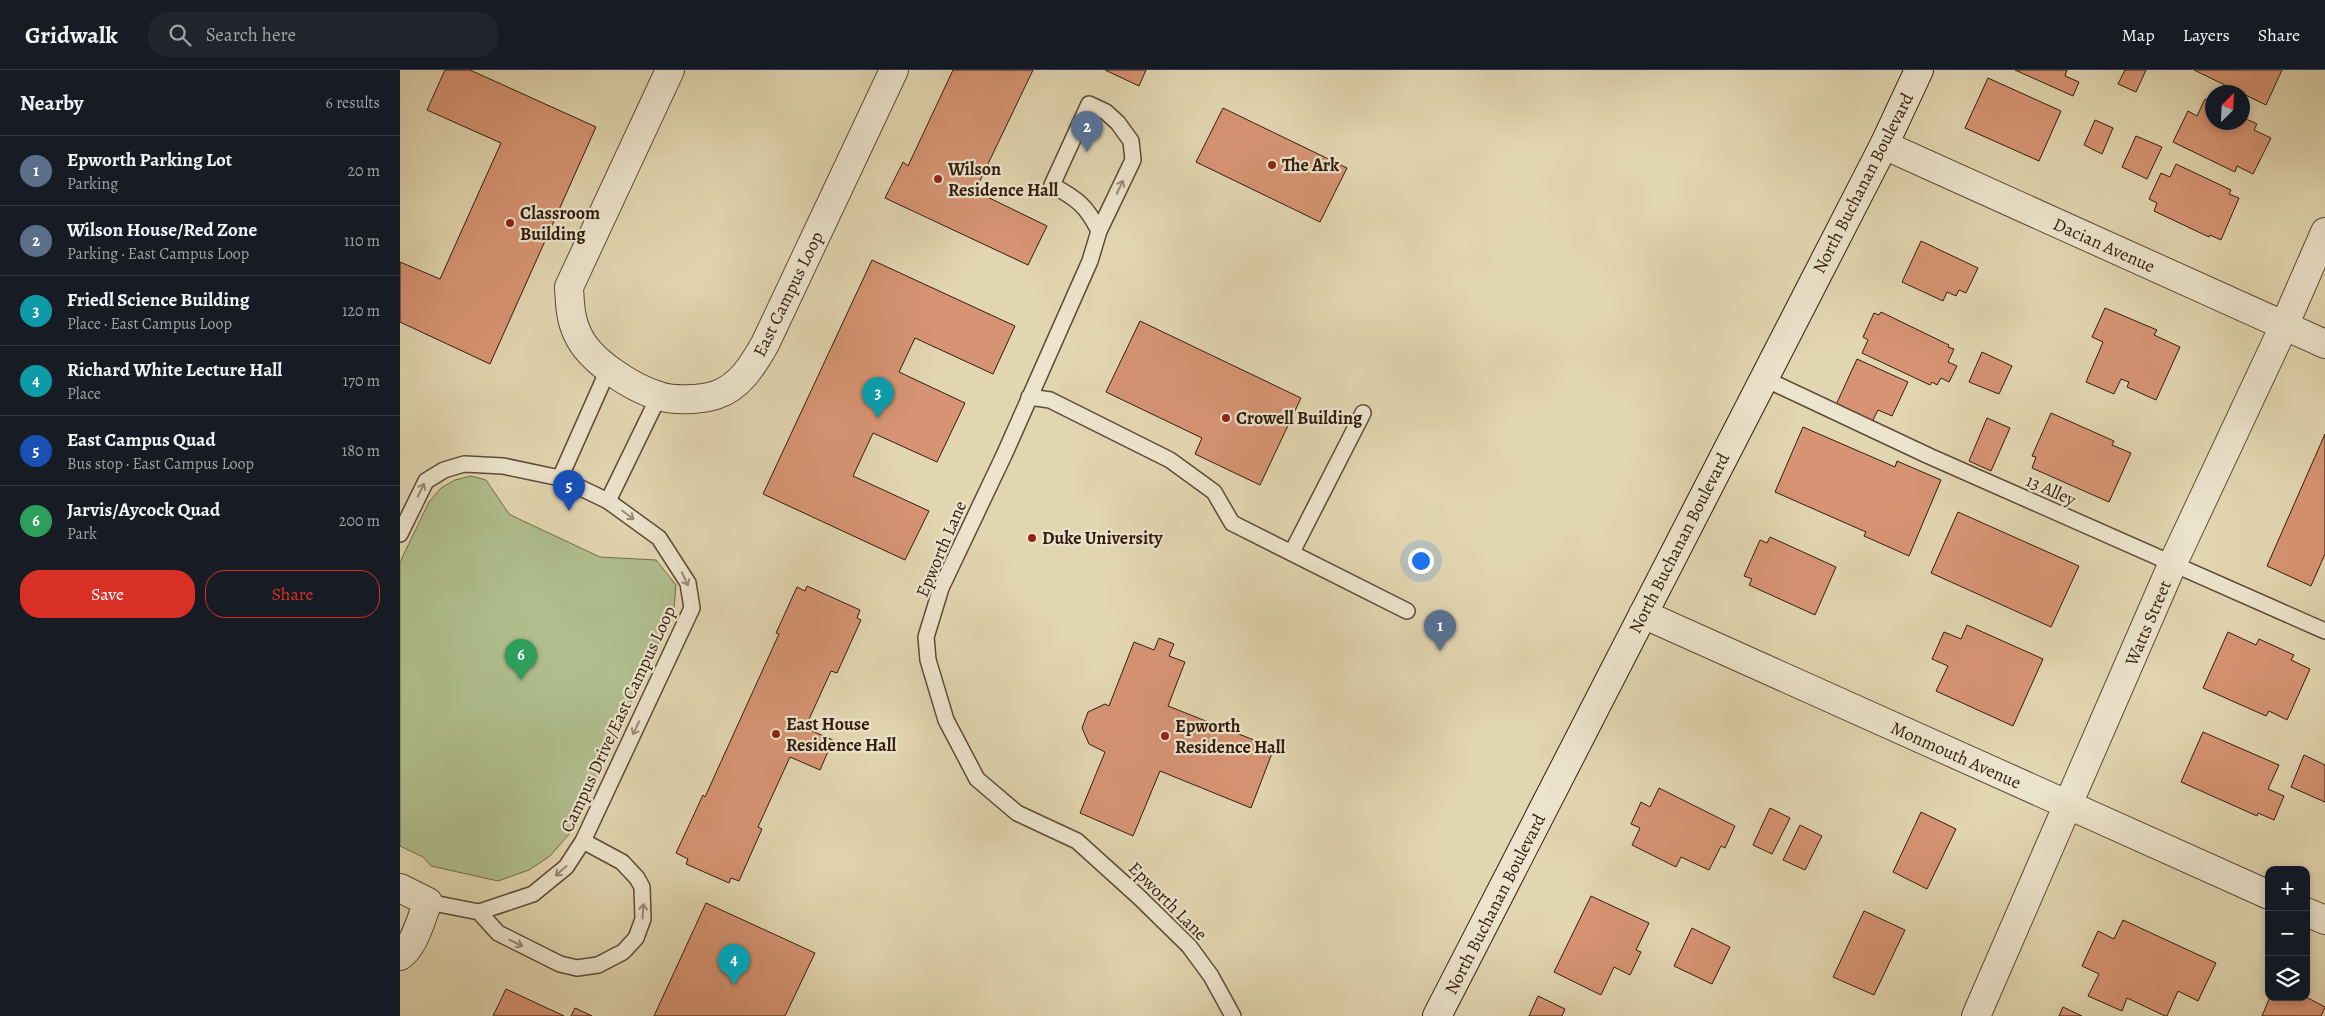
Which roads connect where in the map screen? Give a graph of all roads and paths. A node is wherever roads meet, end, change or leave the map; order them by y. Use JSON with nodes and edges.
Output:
{"nodes":[{"id":1,"x":670,"y":70,"type":"edge"},
{"id":2,"x":894,"y":70,"type":"edge"},
{"id":3,"x":1919,"y":70,"type":"edge"},
{"id":4,"x":1884,"y":145,"type":"junction"},
{"id":5,"x":1100,"y":231,"type":"junction"},
{"id":6,"x":2325,"y":232,"type":"edge"},
{"id":7,"x":2284,"y":326,"type":"junction"},
{"id":8,"x":2325,"y":344,"type":"edge"},
{"id":9,"x":608,"y":370,"type":"junction"},
{"id":10,"x":1763,"y":378,"type":"junction"},
{"id":11,"x":659,"y":396,"type":"junction"},
{"id":12,"x":1029,"y":397,"type":"junction"},
{"id":13,"x":1363,"y":413,"type":"dead end"},
{"id":14,"x":560,"y":478,"type":"junction"},
{"id":15,"x":608,"y":500,"type":"junction"},
{"id":16,"x":400,"y":534,"type":"edge"},
{"id":17,"x":1292,"y":552,"type":"junction"},
{"id":18,"x":2172,"y":565,"type":"junction"},
{"id":19,"x":1407,"y":611,"type":"dead end"},
{"id":20,"x":1643,"y":614,"type":"junction"},
{"id":21,"x":2325,"y":631,"type":"edge"},
{"id":22,"x":2069,"y":806,"type":"junction"},
{"id":23,"x":583,"y":841,"type":"junction"},
{"id":24,"x":400,"y":888,"type":"edge"},
{"id":25,"x":2265,"y":893,"type":"edge"},
{"id":26,"x":428,"y":902,"type":"junction"},
{"id":27,"x":480,"y":912,"type":"junction"},
{"id":28,"x":2310,"y":914,"type":"edge"},
{"id":29,"x":2325,"y":920,"type":"edge"},
{"id":30,"x":400,"y":956,"type":"edge"},
{"id":31,"x":1233,"y":1016,"type":"edge"},
{"id":32,"x":1437,"y":1016,"type":"edge"},
{"id":33,"x":1976,"y":1016,"type":"edge"}],
"edges":[{"from":1,"to":9,"type":"street","name":"East Campus Loop"},
{"from":2,"to":11,"type":"street","name":"East Campus Loop"},
{"from":3,"to":4,"type":"street","name":"North Buchanan Boulevard"},
{"from":4,"to":7,"type":"street","name":"Dacian Avenue"},
{"from":4,"to":10,"type":"street","name":"North Buchanan Boulevard"},
{"from":5,"to":5,"type":"lane","name":"Epworth Lane","one_way":true},
{"from":5,"to":12,"type":"lane","name":"Epworth Lane"},
{"from":6,"to":7,"type":"street","name":"Watts Street"},
{"from":7,"to":8,"type":"street","name":"Dacian Avenue"},
{"from":7,"to":18,"type":"street","name":"Watts Street"},
{"from":9,"to":11,"type":"street","name":"East Campus Loop"},
{"from":9,"to":14,"type":"lane"},
{"from":10,"to":18,"type":"lane","name":"13 Alley"},
{"from":10,"to":20,"type":"street","name":"North Buchanan Boulevard"},
{"from":11,"to":15,"type":"lane"},
{"from":12,"to":17,"type":"lane"},
{"from":12,"to":31,"type":"lane","name":"Epworth Lane"},
{"from":13,"to":17,"type":"lane"},
{"from":14,"to":15,"type":"lane","name":"Campus Drive/East Campus Loop"},
{"from":16,"to":14,"type":"lane","name":"Campus Drive/East Campus Loop","one_way":true},
{"from":15,"to":23,"type":"lane","name":"Campus Drive/East Campus Loop","one_way":true},
{"from":17,"to":19,"type":"lane"},
{"from":18,"to":21,"type":"lane","name":"13 Alley"},
{"from":18,"to":22,"type":"street","name":"Watts Street"},
{"from":20,"to":22,"type":"street","name":"Monmouth Avenue"},
{"from":20,"to":32,"type":"street","name":"North Buchanan Boulevard"},
{"from":22,"to":25,"type":"street","name":"Monmouth Avenue"},
{"from":22,"to":33,"type":"street","name":"Watts Street"},
{"from":23,"to":27,"type":"lane","name":"Campus Drive/East Campus Loop","one_way":true},
{"from":27,"to":23,"type":"lane","one_way":true},
{"from":24,"to":26,"type":"street"},
{"from":26,"to":27,"type":"lane"},
{"from":26,"to":30,"type":"street"},
{"from":28,"to":29,"type":"street"}]}
